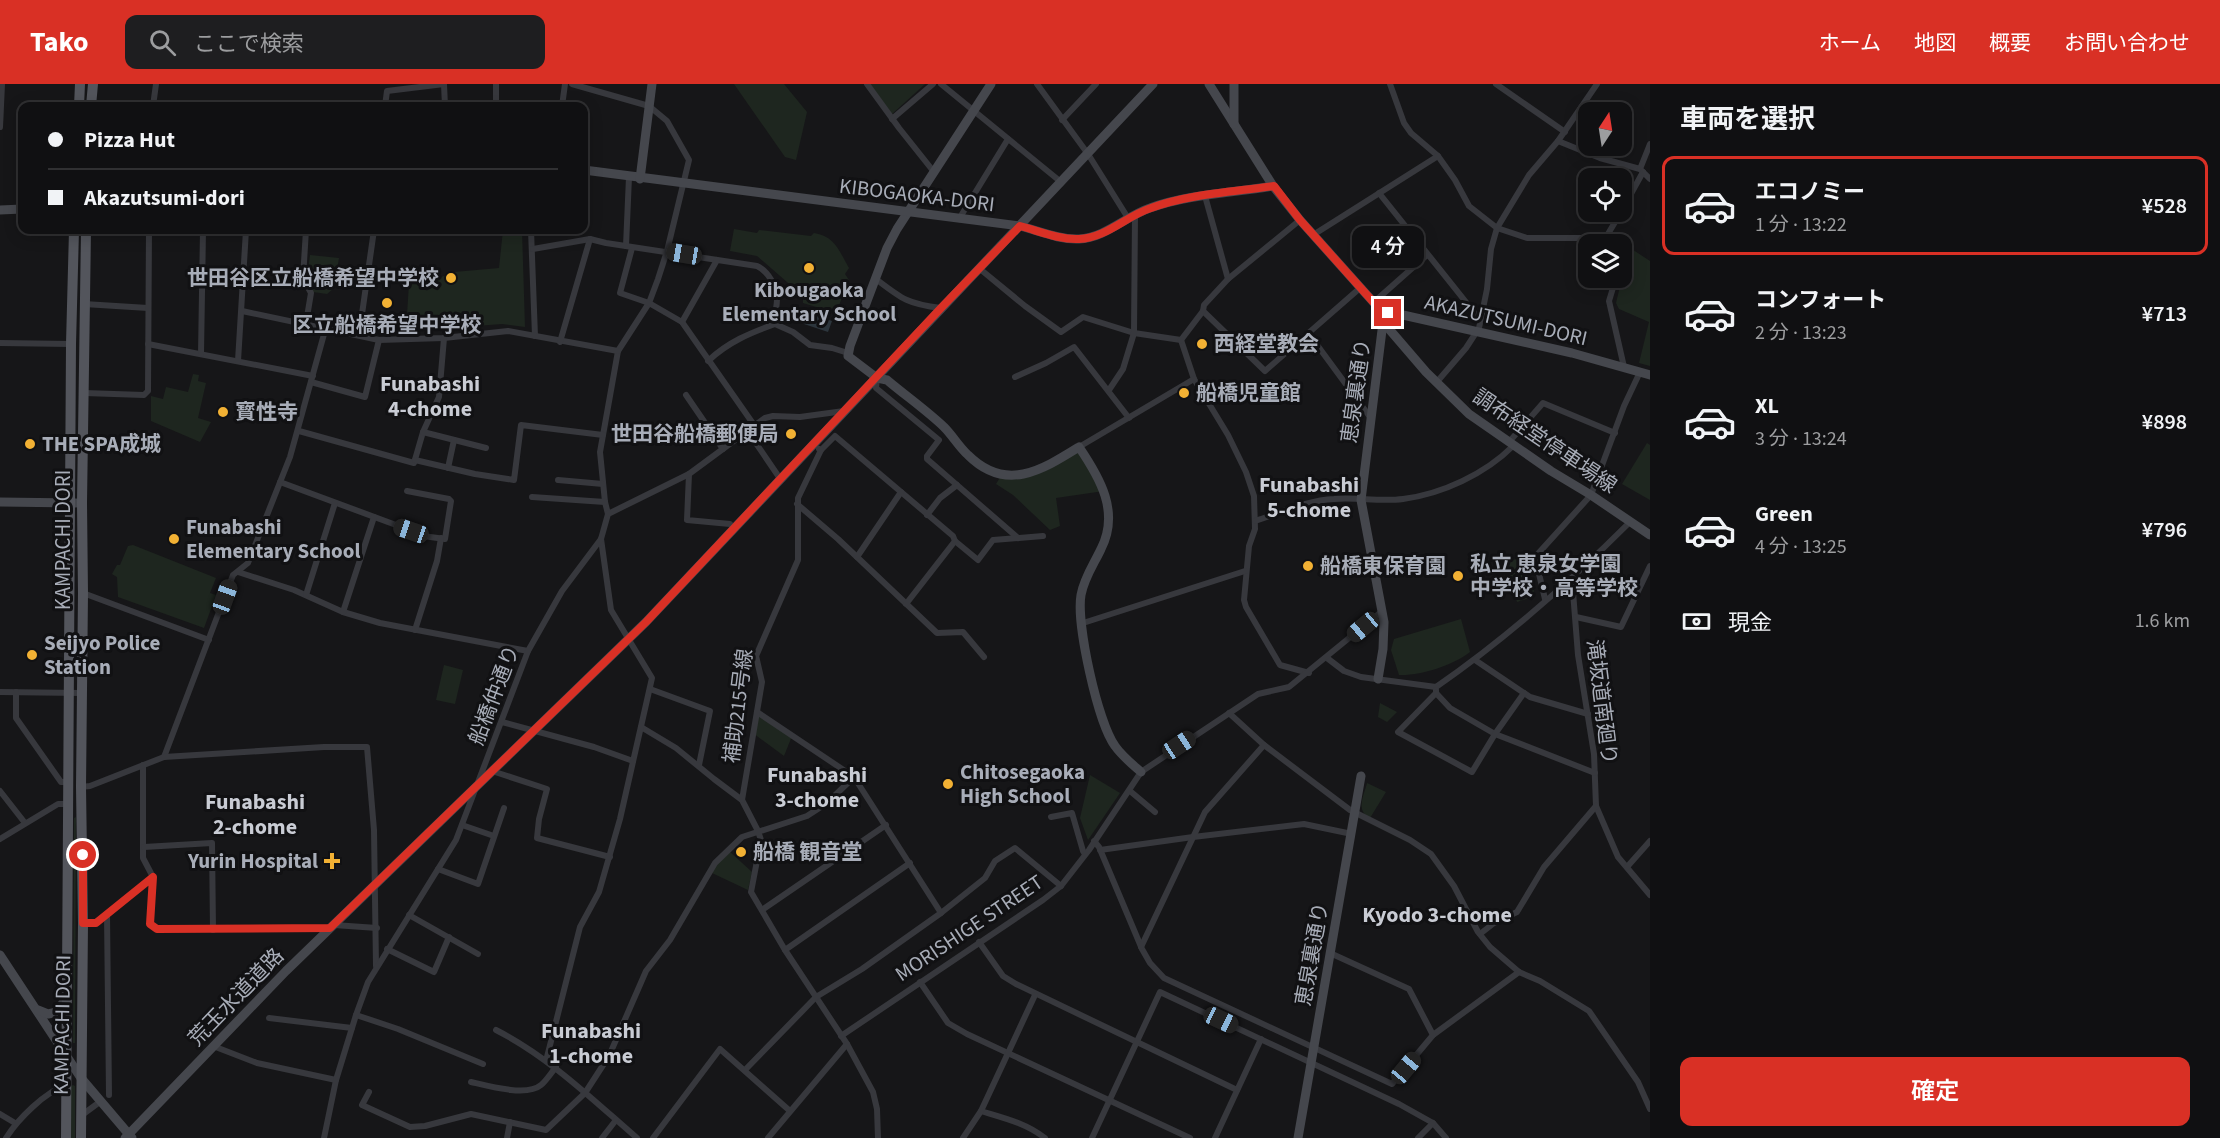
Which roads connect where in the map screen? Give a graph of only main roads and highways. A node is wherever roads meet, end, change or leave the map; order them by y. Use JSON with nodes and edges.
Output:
{"nodes":[{"id":1,"x":80,"y":84,"type":"edge"},
{"id":2,"x":93,"y":84,"type":"edge"},
{"id":3,"x":79,"y":102,"type":"edge"},
{"id":4,"x":91,"y":102,"type":"edge"},
{"id":5,"x":74,"y":234,"type":"edge"},
{"id":6,"x":86,"y":234,"type":"edge"},
{"id":7,"x":76,"y":503,"type":"junction"},
{"id":8,"x":66,"y":1138,"type":"edge"},
{"id":9,"x":81,"y":1138,"type":"edge"}],
"edges":[{"from":1,"to":3,"type":"main road"},
{"from":2,"to":4,"type":"main road"},
{"from":5,"to":7,"type":"main road","name":"KAMPACHI DORI"},
{"from":6,"to":7,"type":"main road","name":"KAMPACHI DORI"},
{"from":7,"to":8,"type":"main road","name":"KAMPACHI DORI"},
{"from":7,"to":9,"type":"main road","name":"KAMPACHI DORI"}]}
